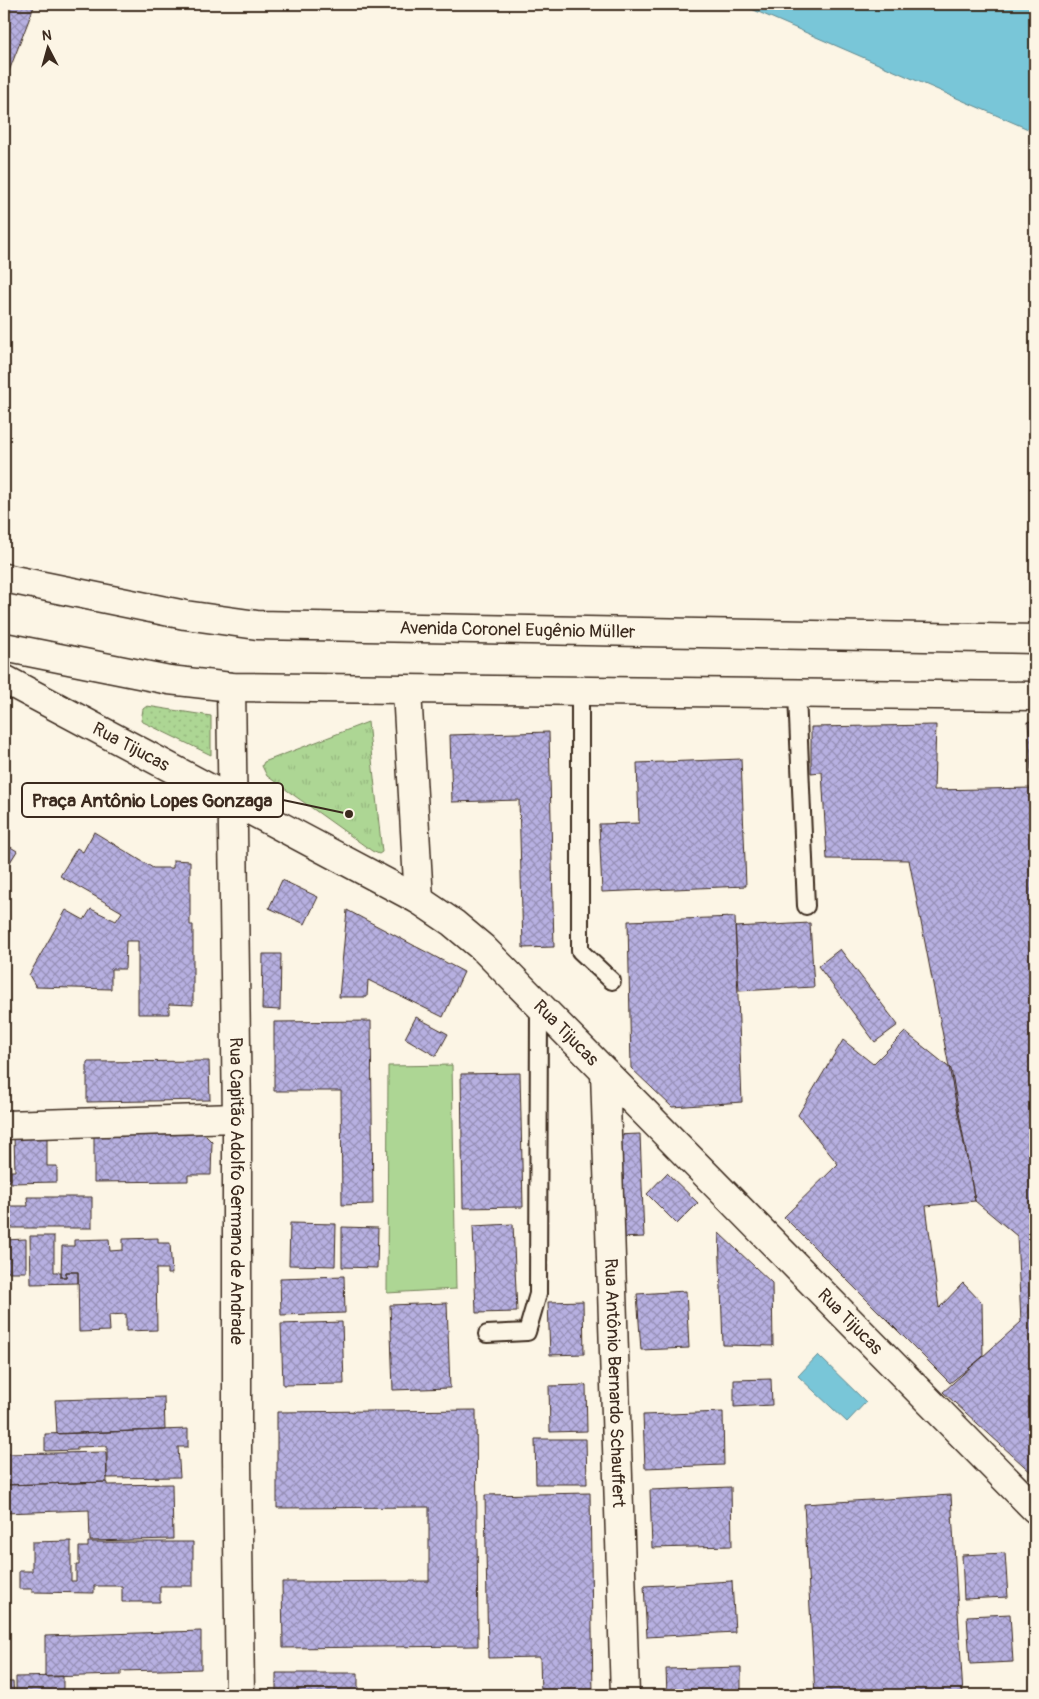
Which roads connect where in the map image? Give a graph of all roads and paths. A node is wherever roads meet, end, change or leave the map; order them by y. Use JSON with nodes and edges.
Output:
{"nodes":[{"id":1,"x":4,"y":578,"type":"edge"},
{"id":2,"x":1035,"y":639,"type":"edge"},
{"id":3,"x":4,"y":647,"type":"edge"},
{"id":4,"x":4,"y":679,"type":"edge"},
{"id":5,"x":232,"y":687,"type":"junction"},
{"id":6,"x":407,"y":691,"type":"junction"},
{"id":7,"x":580,"y":692,"type":"junction"},
{"id":8,"x":797,"y":694,"type":"junction"},
{"id":9,"x":1035,"y":696,"type":"edge"},
{"id":10,"x":232,"y":800,"type":"junction"},
{"id":11,"x":419,"y":900,"type":"junction"},
{"id":12,"x":806,"y":906,"type":"dead end"},
{"id":13,"x":612,"y":981,"type":"dead end"},
{"id":14,"x":539,"y":1005,"type":"junction"},
{"id":15,"x":605,"y":1072,"type":"junction"},
{"id":16,"x":237,"y":1118,"type":"junction"},
{"id":17,"x":4,"y":1125,"type":"edge"},
{"id":18,"x":488,"y":1334,"type":"dead end"},
{"id":19,"x":1035,"y":1509,"type":"edge"},
{"id":20,"x":240,"y":1695,"type":"edge"},
{"id":21,"x":625,"y":1695,"type":"edge"}],
"edges":[{"from":1,"to":2,"type":"street","name":"Avenida Coronel Eugênio Müller"},
{"from":3,"to":5,"type":"street"},
{"from":4,"to":10,"type":"street","name":"Rua Tijucas"},
{"from":5,"to":6,"type":"street"},
{"from":5,"to":10,"type":"street","name":"Rua Capitão Adolfo Germano de Andrade"},
{"from":6,"to":7,"type":"street"},
{"from":6,"to":11,"type":"street"},
{"from":7,"to":8,"type":"street"},
{"from":7,"to":13,"type":"lane"},
{"from":8,"to":9,"type":"street"},
{"from":8,"to":12,"type":"lane"},
{"from":10,"to":11,"type":"street","name":"Rua Tijucas"},
{"from":10,"to":16,"type":"street","name":"Rua Capitão Adolfo Germano de Andrade"},
{"from":11,"to":14,"type":"street","name":"Rua Tijucas"},
{"from":14,"to":15,"type":"street","name":"Rua Tijucas"},
{"from":14,"to":18,"type":"lane"},
{"from":15,"to":19,"type":"street","name":"Rua Tijucas"},
{"from":15,"to":21,"type":"street","name":"Rua Antônio Bernardo Schauffert"},
{"from":16,"to":17,"type":"street"},
{"from":16,"to":20,"type":"street","name":"Rua Capitão Adolfo Germano de Andrade"}]}
